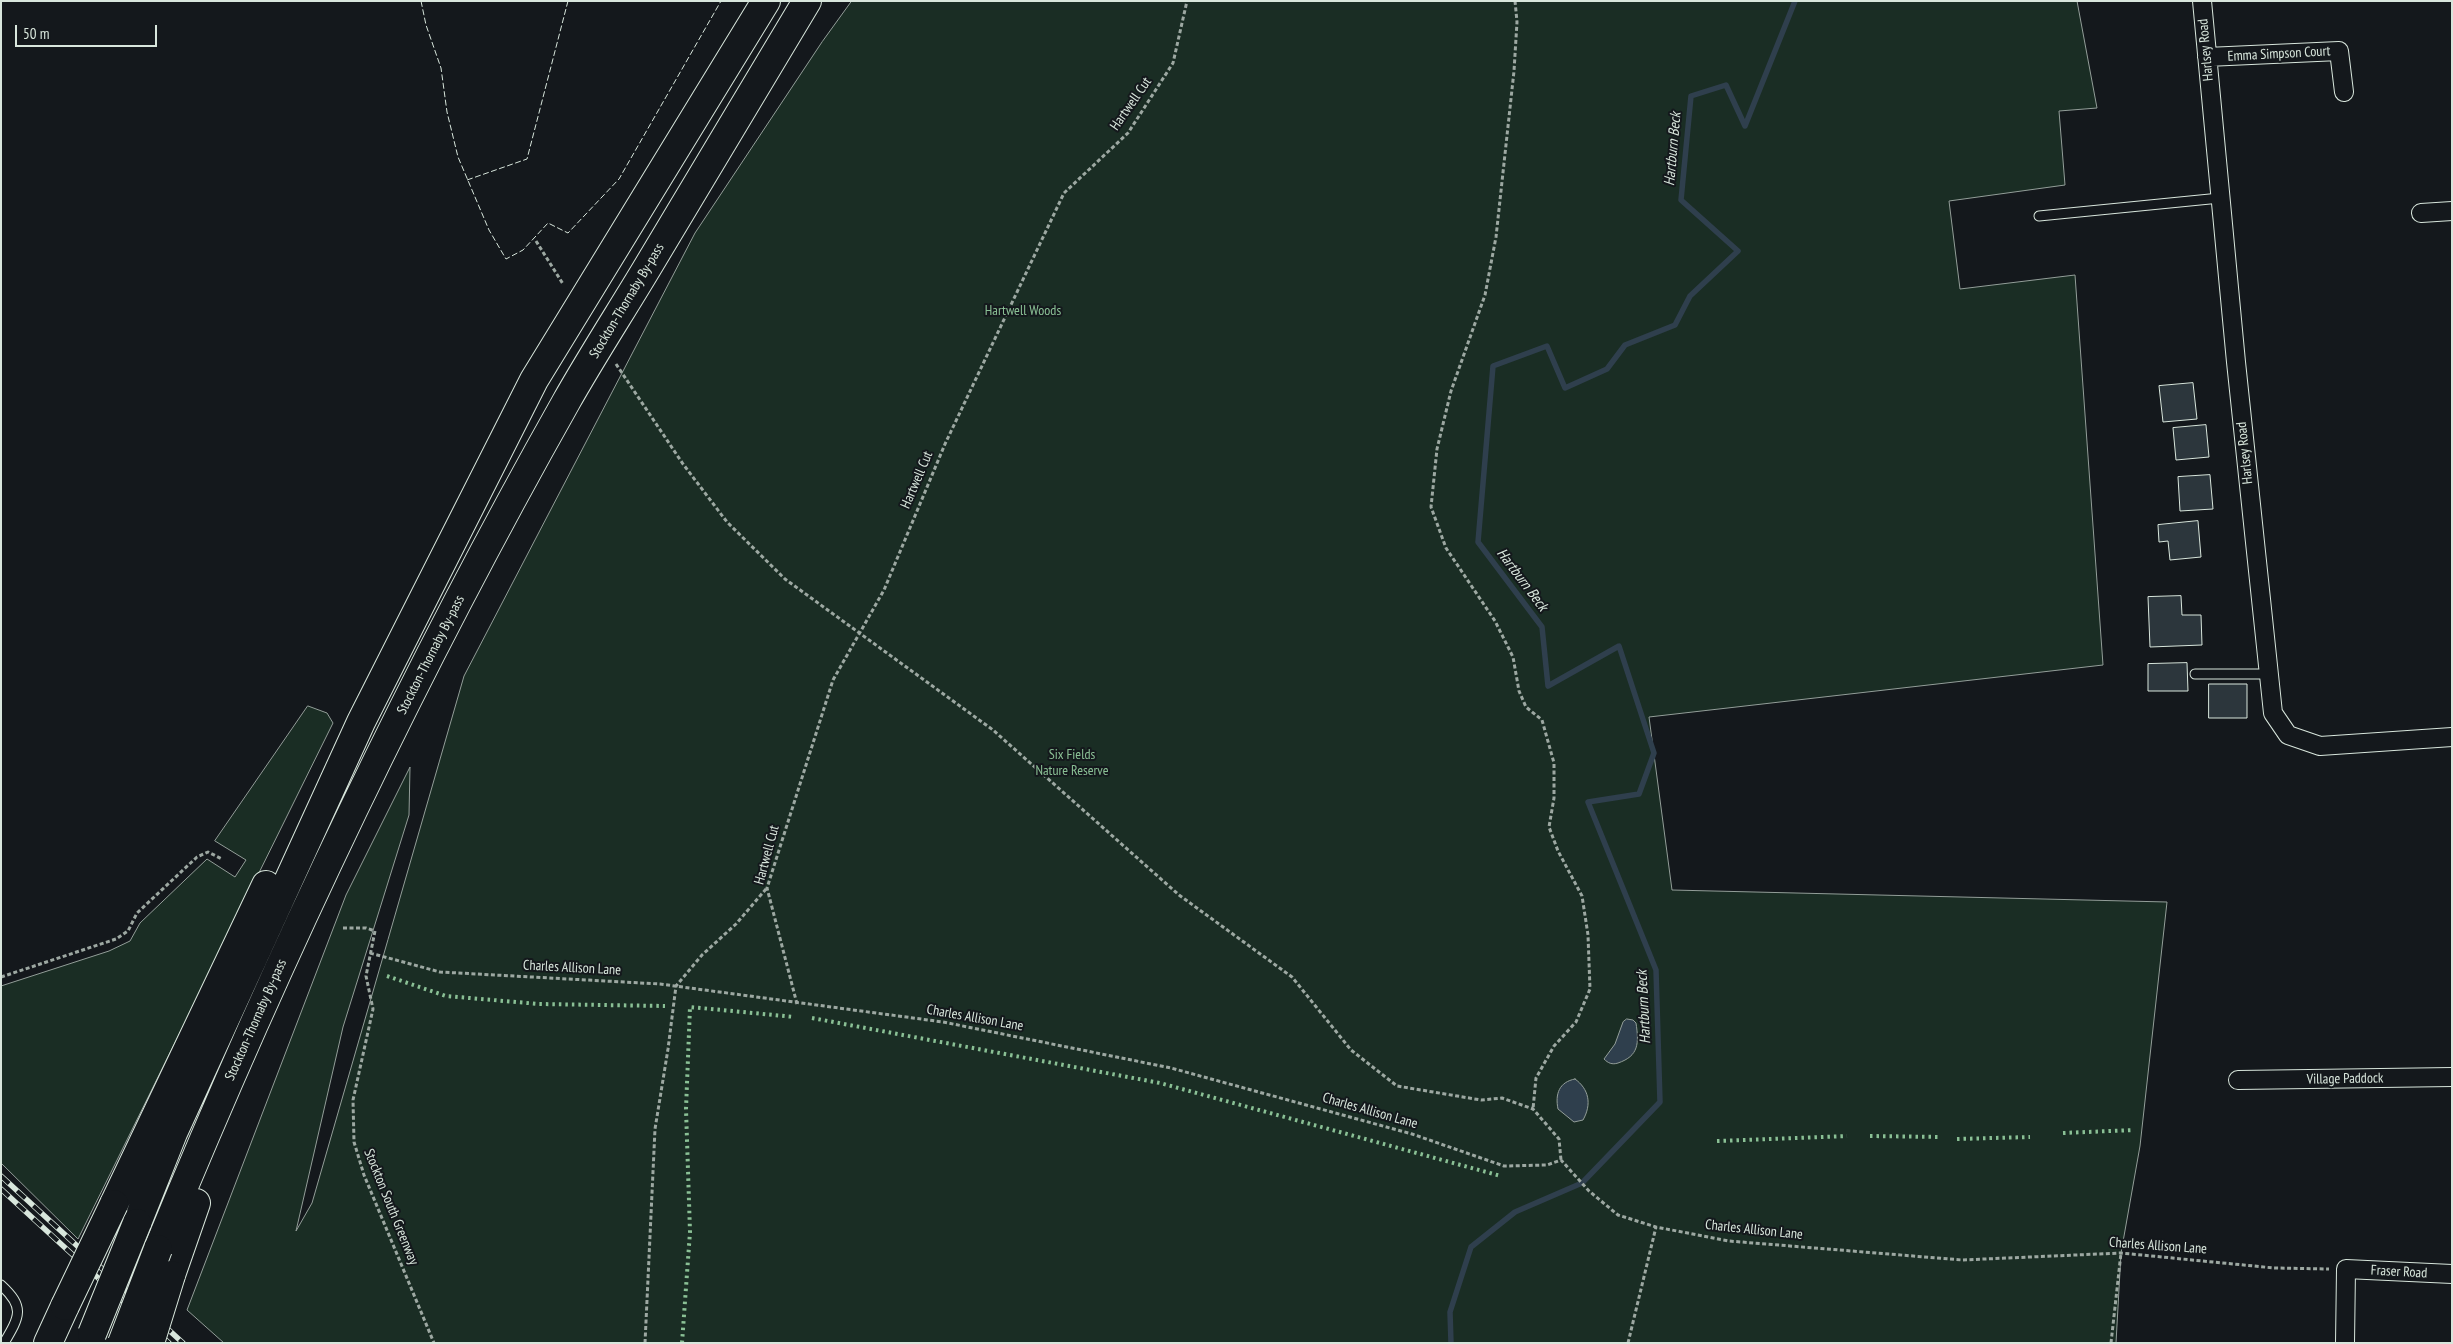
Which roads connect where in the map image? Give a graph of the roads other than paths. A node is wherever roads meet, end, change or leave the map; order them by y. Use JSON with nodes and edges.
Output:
{"nodes":[{"id":1,"x":766,"y":1,"type":"edge"},
{"id":2,"x":807,"y":1,"type":"edge"},
{"id":3,"x":2202,"y":1,"type":"edge"},
{"id":4,"x":2207,"y":57,"type":"junction"},
{"id":5,"x":2344,"y":92,"type":"dead end"},
{"id":6,"x":2220,"y":198,"type":"junction"},
{"id":7,"x":2452,"y":211,"type":"edge"},
{"id":8,"x":2421,"y":213,"type":"dead end"},
{"id":9,"x":2039,"y":216,"type":"dead end"},
{"id":10,"x":2195,"y":674,"type":"dead end"},
{"id":11,"x":2269,"y":674,"type":"junction"},
{"id":12,"x":361,"y":722,"type":"junction"},
{"id":13,"x":2452,"y":737,"type":"edge"},
{"id":14,"x":284,"y":957,"type":"junction"},
{"id":15,"x":2452,"y":1077,"type":"edge"},
{"id":16,"x":2238,"y":1080,"type":"dead end"},
{"id":17,"x":2452,"y":1274,"type":"edge"},
{"id":18,"x":1,"y":1285,"type":"edge"},
{"id":19,"x":91,"y":1338,"type":"edge"},
{"id":20,"x":4,"y":1343,"type":"edge"},
{"id":21,"x":48,"y":1343,"type":"edge"},
{"id":22,"x":122,"y":1343,"type":"edge"},
{"id":23,"x":150,"y":1343,"type":"edge"},
{"id":24,"x":2345,"y":1343,"type":"edge"}],
"edges":[{"from":1,"to":12,"type":"highway","name":"Stockton-Thornaby By-pass"},
{"from":2,"to":14,"type":"highway","name":"Stockton-Thornaby By-pass"},
{"from":3,"to":4,"type":"street","name":"Harlsey Road"},
{"from":4,"to":5,"type":"street","name":"Emma Simpson Court"},
{"from":4,"to":6,"type":"street","name":"Harlsey Road"},
{"from":6,"to":9,"type":"lane"},
{"from":6,"to":11,"type":"street","name":"Harlsey Road"},
{"from":7,"to":8,"type":"street"},
{"from":10,"to":11,"type":"lane"},
{"from":11,"to":13,"type":"street","name":"Harlsey Road"},
{"from":12,"to":19,"type":"highway","name":"Stockton-Thornaby By-pass","bridge":true},
{"from":12,"to":21,"type":"highway","bridge":true},
{"from":14,"to":22,"type":"highway","name":"Stockton-Thornaby By-pass","bridge":true},
{"from":14,"to":23,"type":"highway","bridge":true},
{"from":15,"to":16,"type":"street","name":"Village Paddock"},
{"from":17,"to":24,"type":"street","name":"Fraser Road"},
{"from":18,"to":20,"type":"lane"}]}
